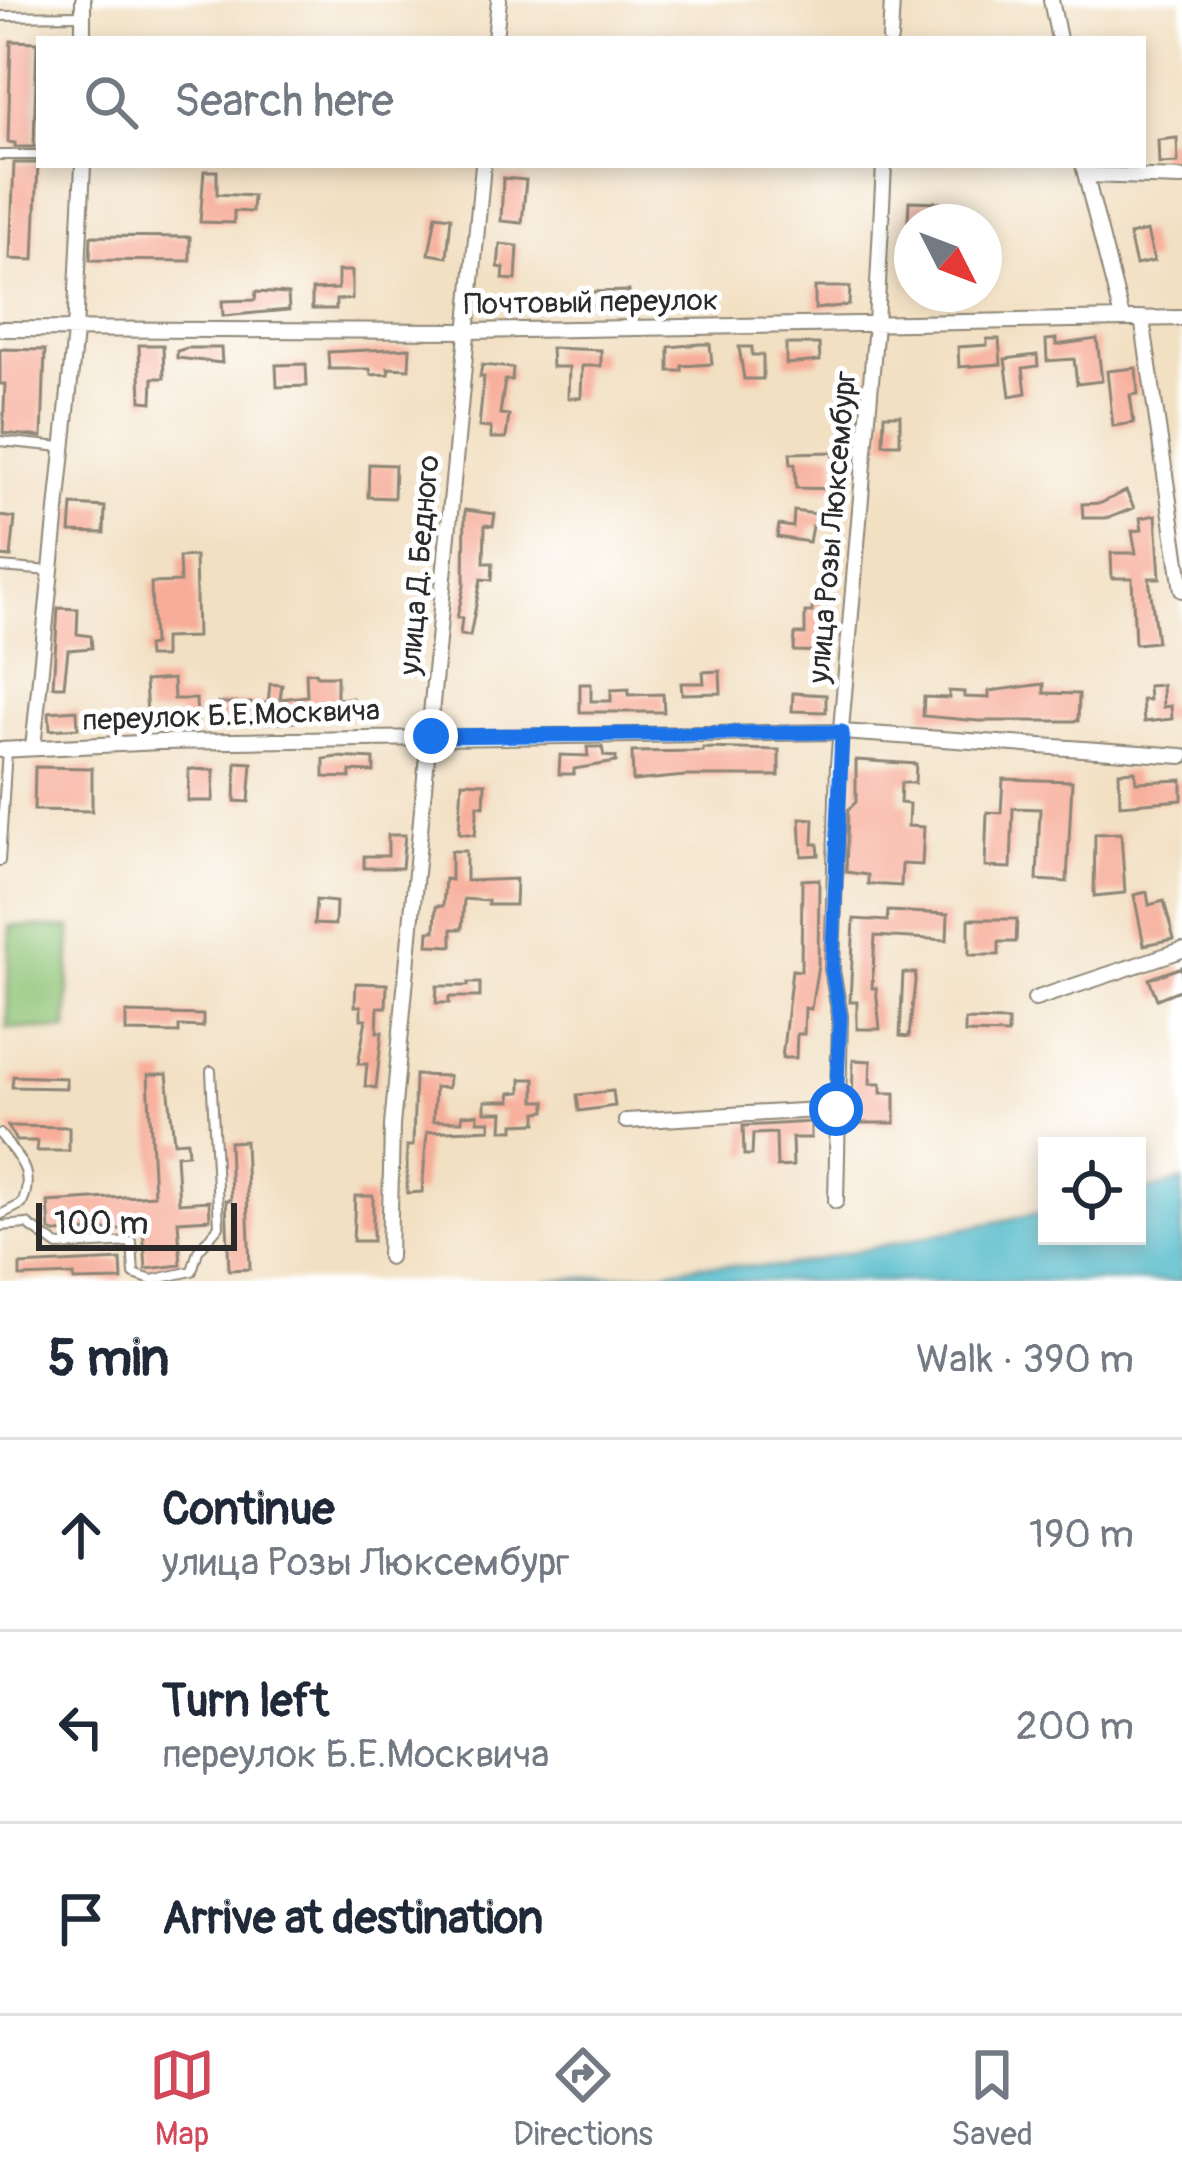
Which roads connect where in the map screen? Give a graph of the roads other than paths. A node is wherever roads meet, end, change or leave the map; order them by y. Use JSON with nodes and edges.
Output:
{"nodes":[{"id":1,"x":499,"y":0,"type":"edge"},
{"id":2,"x":892,"y":0,"type":"edge"},
{"id":3,"x":1051,"y":0,"type":"edge"},
{"id":4,"x":83,"y":7,"type":"edge"},
{"id":5,"x":0,"y":16,"type":"edge"},
{"id":6,"x":495,"y":36,"type":"edge"},
{"id":7,"x":890,"y":36,"type":"edge"},
{"id":8,"x":1058,"y":36,"type":"edge"},
{"id":9,"x":0,"y":155,"type":"edge"},
{"id":10,"x":36,"y":155,"type":"edge"},
{"id":11,"x":83,"y":168,"type":"edge"},
{"id":12,"x":483,"y":168,"type":"edge"},
{"id":13,"x":884,"y":168,"type":"edge"},
{"id":14,"x":1084,"y":170,"type":"edge"},
{"id":15,"x":1182,"y":178,"type":"edge"},
{"id":16,"x":1122,"y":317,"type":"junction"},
{"id":17,"x":1142,"y":317,"type":"junction"},
{"id":18,"x":1182,"y":318,"type":"edge"},
{"id":19,"x":876,"y":324,"type":"junction"},
{"id":20,"x":0,"y":329,"type":"edge"},
{"id":21,"x":468,"y":331,"type":"junction"},
{"id":22,"x":75,"y":332,"type":"junction"},
{"id":23,"x":0,"y":441,"type":"edge"},
{"id":24,"x":63,"y":447,"type":"junction"},
{"id":25,"x":0,"y":567,"type":"edge"},
{"id":26,"x":51,"y":571,"type":"junction"},
{"id":27,"x":1182,"y":590,"type":"edge"},
{"id":28,"x":842,"y":732,"type":"junction"},
{"id":29,"x":431,"y":736,"type":"junction"},
{"id":30,"x":33,"y":748,"type":"junction"},
{"id":31,"x":3,"y":750,"type":"edge"},
{"id":32,"x":1182,"y":756,"type":"edge"},
{"id":33,"x":0,"y":861,"type":"edge"},
{"id":34,"x":1182,"y":950,"type":"edge"},
{"id":35,"x":1035,"y":999,"type":"dead end"},
{"id":36,"x":211,"y":1071,"type":"dead end"},
{"id":37,"x":836,"y":1109,"type":"junction"},
{"id":38,"x":626,"y":1121,"type":"dead end"},
{"id":39,"x":0,"y":1134,"type":"edge"},
{"id":40,"x":836,"y":1201,"type":"dead end"},
{"id":41,"x":0,"y":1215,"type":"edge"},
{"id":42,"x":0,"y":1226,"type":"edge"},
{"id":43,"x":389,"y":1257,"type":"dead end"}],
"edges":[{"from":1,"to":6,"type":"street"},
{"from":2,"to":7,"type":"street"},
{"from":3,"to":8,"type":"street"},
{"from":4,"to":5,"type":"lane"},
{"from":9,"to":10,"type":"lane"},
{"from":11,"to":22,"type":"street"},
{"from":12,"to":21,"type":"street","name":"улица Д. Бедного"},
{"from":13,"to":19,"type":"street","name":"улица Розы Люксембург"},
{"from":14,"to":15,"type":"street"},
{"from":14,"to":16,"type":"street"},
{"from":16,"to":17,"type":"street","name":"Почтовый переулок"},
{"from":16,"to":19,"type":"street","name":"Почтовый переулок"},
{"from":17,"to":18,"type":"street","name":"Почтовый переулок"},
{"from":17,"to":27,"type":"street"},
{"from":19,"to":21,"type":"street","name":"Почтовый переулок"},
{"from":19,"to":28,"type":"street","name":"улица Розы Люксембург"},
{"from":20,"to":22,"type":"street","name":"Почтовый переулок"},
{"from":21,"to":22,"type":"street","name":"Почтовый переулок"},
{"from":21,"to":29,"type":"street","name":"улица Д. Бедного"},
{"from":22,"to":24,"type":"street"},
{"from":23,"to":24,"type":"lane"},
{"from":24,"to":26,"type":"street"},
{"from":25,"to":26,"type":"lane"},
{"from":26,"to":30,"type":"street"},
{"from":28,"to":29,"type":"street","name":"переулок Б.Е.Москвича"},
{"from":28,"to":32,"type":"street","name":"переулок Б.Е.Москвича"},
{"from":28,"to":37,"type":"street","name":"улица Розы Люксембург"},
{"from":29,"to":30,"type":"street","name":"переулок Б.Е.Москвича"},
{"from":29,"to":43,"type":"street","name":"улица Д. Бедного"},
{"from":30,"to":31,"type":"street","name":"переулок Б.Е.Москвича"},
{"from":31,"to":33,"type":"lane"},
{"from":34,"to":35,"type":"street"},
{"from":36,"to":42,"type":"lane"},
{"from":37,"to":38,"type":"street"},
{"from":37,"to":40,"type":"street","name":"улица Розы Люксембург"},
{"from":39,"to":41,"type":"lane"}]}
